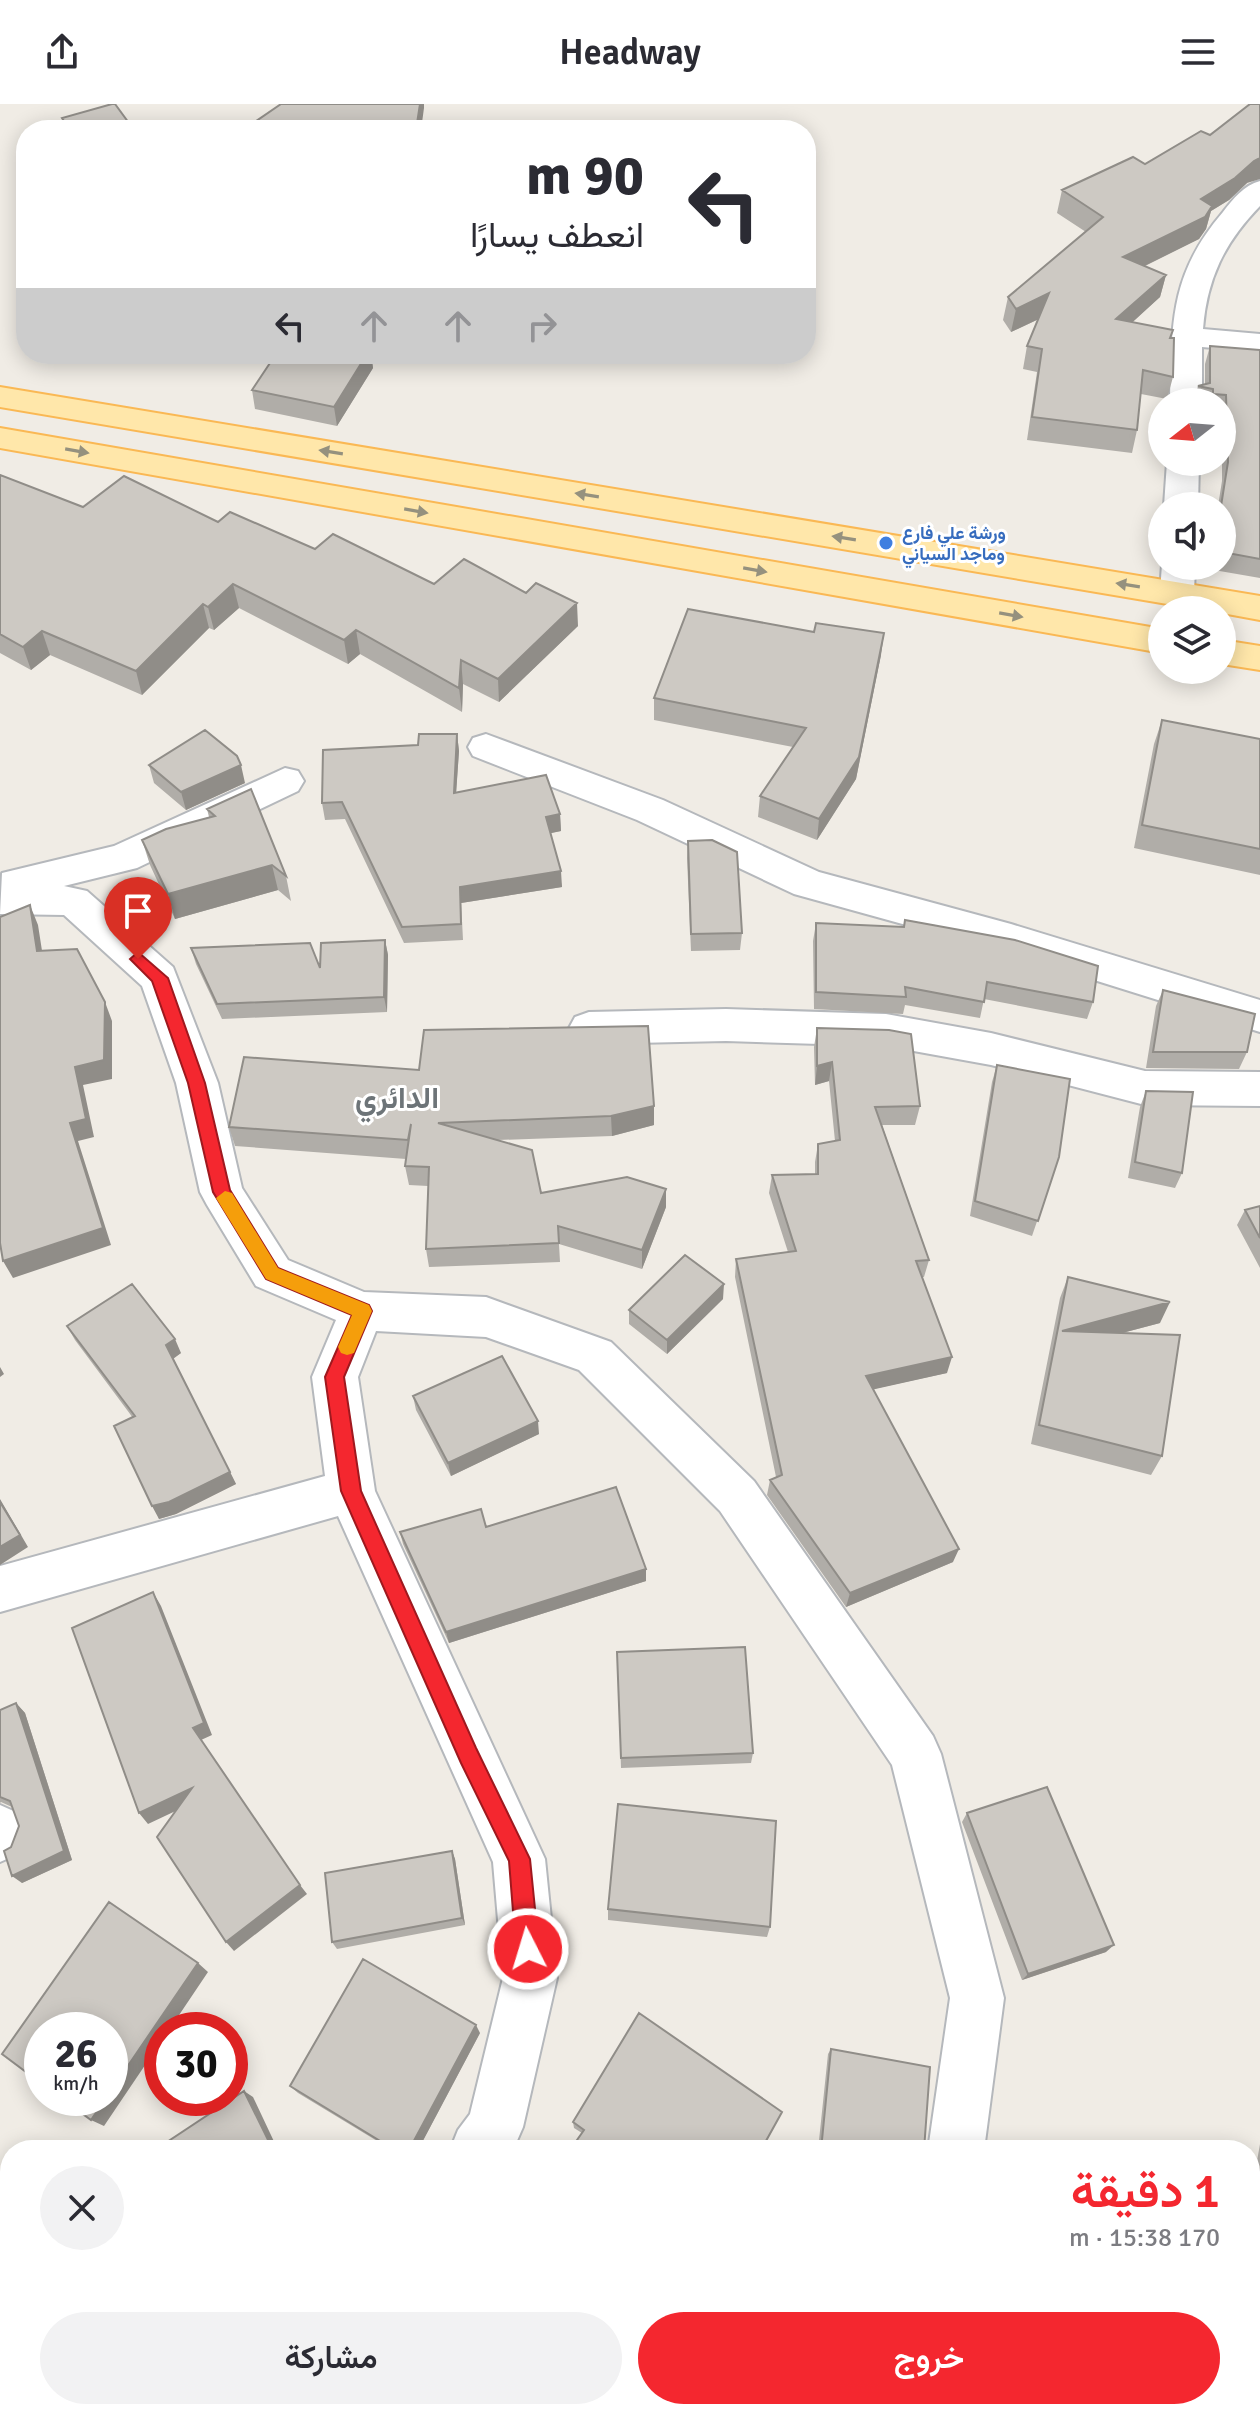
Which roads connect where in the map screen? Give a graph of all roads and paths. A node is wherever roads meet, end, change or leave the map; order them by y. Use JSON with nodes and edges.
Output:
{"nodes":[{"id":1,"x":1260,"y":190,"type":"edge"},
{"id":2,"x":1189,"y":337,"type":"junction"},
{"id":3,"x":1260,"y":343,"type":"edge"},
{"id":4,"x":1187,"y":388,"type":"edge"},
{"id":5,"x":0,"y":397,"type":"edge"},
{"id":6,"x":0,"y":438,"type":"edge"},
{"id":7,"x":717,"y":516,"type":"junction"},
{"id":8,"x":704,"y":561,"type":"junction"},
{"id":9,"x":1148,"y":576,"type":"edge"},
{"id":10,"x":1177,"y":580,"type":"edge"},
{"id":11,"x":1260,"y":608,"type":"edge"},
{"id":12,"x":1148,"y":639,"type":"edge"},
{"id":13,"x":1236,"y":654,"type":"edge"},
{"id":14,"x":1260,"y":658,"type":"edge"},
{"id":15,"x":486,"y":747,"type":"dead end"},
{"id":16,"x":285,"y":781,"type":"dead end"},
{"id":17,"x":0,"y":887,"type":"edge"},
{"id":18,"x":0,"y":899,"type":"edge"},
{"id":19,"x":1260,"y":1016,"type":"edge"},
{"id":20,"x":554,"y":1029,"type":"edge"},
{"id":21,"x":1260,"y":1089,"type":"edge"},
{"id":22,"x":362,"y":1311,"type":"junction"},
{"id":23,"x":351,"y":1491,"type":"junction"},
{"id":24,"x":0,"y":1589,"type":"edge"},
{"id":25,"x":485,"y":2140,"type":"edge"},
{"id":26,"x":957,"y":2140,"type":"edge"}],
"edges":[{"from":1,"to":2,"type":"street"},
{"from":2,"to":3,"type":"street"},
{"from":2,"to":4,"type":"street"},
{"from":7,"to":5,"type":"main road","one_way":true},
{"from":6,"to":8,"type":"main road","one_way":true},
{"from":7,"to":8,"type":"main road"},
{"from":9,"to":7,"type":"main road","one_way":true},
{"from":8,"to":12,"type":"main road","one_way":true},
{"from":10,"to":11,"type":"main road"},
{"from":13,"to":14,"type":"main road"},
{"from":15,"to":19,"type":"street"},
{"from":16,"to":17,"type":"street"},
{"from":18,"to":22,"type":"street"},
{"from":20,"to":21,"type":"street"},
{"from":22,"to":23,"type":"street"},
{"from":22,"to":26,"type":"street"},
{"from":23,"to":24,"type":"street"},
{"from":23,"to":25,"type":"street"}]}
